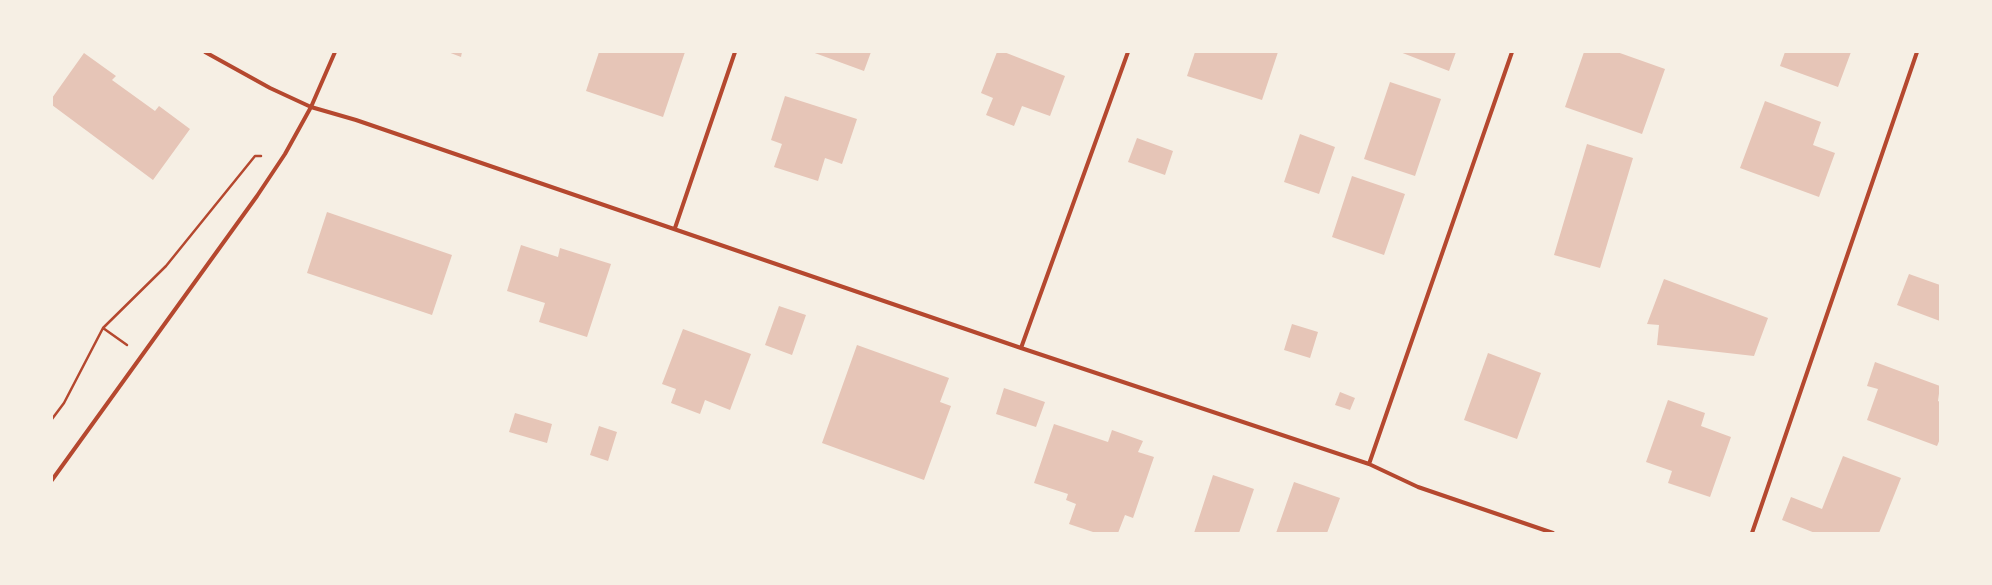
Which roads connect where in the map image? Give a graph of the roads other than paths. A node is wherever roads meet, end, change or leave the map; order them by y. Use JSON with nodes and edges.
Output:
{"nodes":[{"id":1,"x":205,"y":52,"type":"edge"},
{"id":2,"x":335,"y":52,"type":"edge"},
{"id":3,"x":736,"y":52,"type":"edge"},
{"id":4,"x":1128,"y":52,"type":"edge"},
{"id":5,"x":1512,"y":52,"type":"edge"},
{"id":6,"x":1917,"y":52,"type":"edge"},
{"id":7,"x":311,"y":107,"type":"junction"},
{"id":8,"x":675,"y":228,"type":"junction"},
{"id":9,"x":1021,"y":348,"type":"junction"},
{"id":10,"x":1369,"y":464,"type":"junction"},
{"id":11,"x":52,"y":480,"type":"edge"},
{"id":12,"x":1553,"y":533,"type":"edge"},
{"id":13,"x":1752,"y":533,"type":"edge"}],
"edges":[{"from":1,"to":7,"type":"street"},
{"from":2,"to":7,"type":"street"},
{"from":3,"to":8,"type":"street"},
{"from":4,"to":9,"type":"street"},
{"from":5,"to":10,"type":"street"},
{"from":6,"to":13,"type":"street"},
{"from":7,"to":8,"type":"street"},
{"from":7,"to":11,"type":"street"},
{"from":8,"to":9,"type":"street"},
{"from":9,"to":10,"type":"street"},
{"from":10,"to":12,"type":"street"}]}
